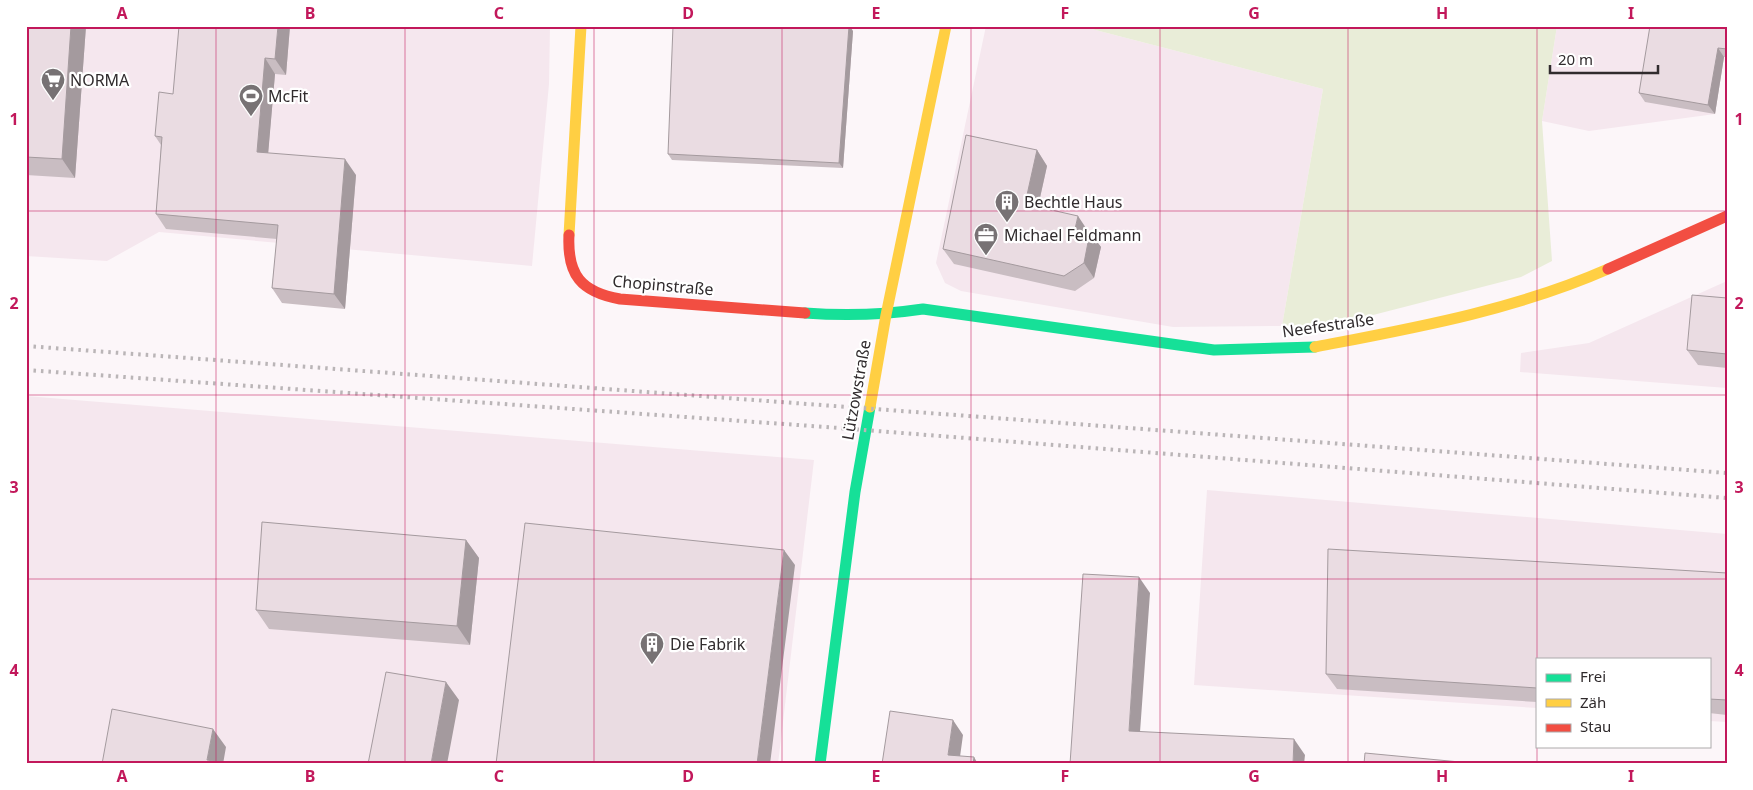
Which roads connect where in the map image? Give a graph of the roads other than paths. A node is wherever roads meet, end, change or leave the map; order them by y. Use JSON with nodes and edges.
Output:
{"nodes":[{"id":1,"x":581,"y":26,"type":"edge"},
{"id":2,"x":946,"y":26,"type":"edge"},
{"id":3,"x":1727,"y":216,"type":"edge"},
{"id":4,"x":886,"y":315,"type":"junction"},
{"id":5,"x":820,"y":764,"type":"edge"}],
"edges":[{"from":1,"to":4,"type":"street","name":"Chopinstraße"},
{"from":2,"to":4,"type":"street","name":"Lützowstraße"},
{"from":3,"to":4,"type":"street","name":"Neefestraße"},
{"from":4,"to":5,"type":"street","name":"Lützowstraße"}]}
